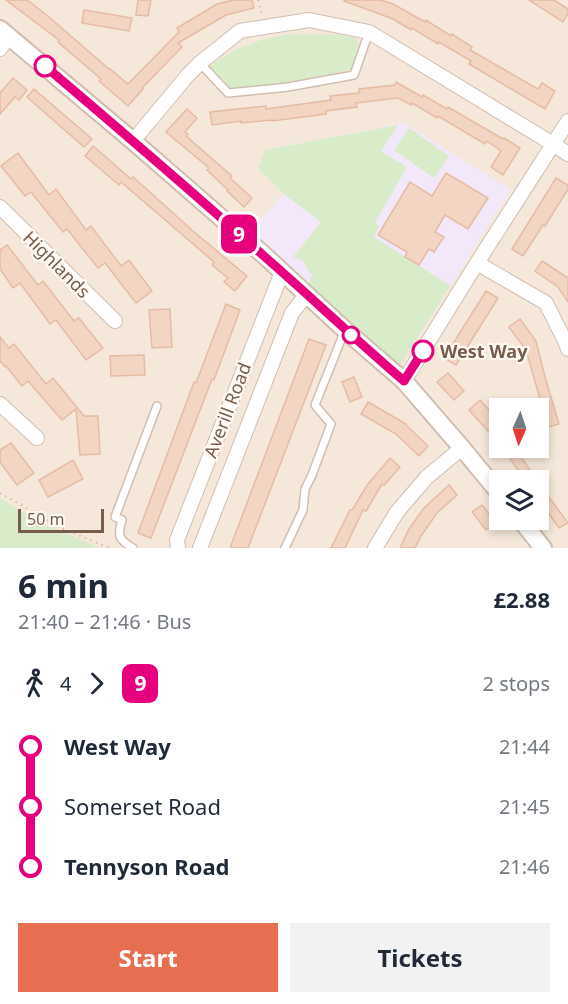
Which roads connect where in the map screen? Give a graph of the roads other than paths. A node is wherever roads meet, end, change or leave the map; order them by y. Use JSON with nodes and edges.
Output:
{"nodes":[{"id":1,"x":369,"y":32,"type":"junction"},
{"id":2,"x":3,"y":38,"type":"edge"},
{"id":3,"x":200,"y":63,"type":"junction"},
{"id":4,"x":568,"y":121,"type":"edge"},
{"id":5,"x":133,"y":141,"type":"junction"},
{"id":6,"x":554,"y":144,"type":"junction"},
{"id":7,"x":568,"y":154,"type":"edge"},
{"id":8,"x":0,"y":207,"type":"edge"},
{"id":9,"x":477,"y":263,"type":"junction"},
{"id":10,"x":282,"y":272,"type":"junction"},
{"id":11,"x":307,"y":294,"type":"junction"},
{"id":12,"x":115,"y":321,"type":"dead end"},
{"id":13,"x":345,"y":330,"type":"junction"},
{"id":14,"x":568,"y":349,"type":"edge"},
{"id":15,"x":404,"y":381,"type":"junction"},
{"id":16,"x":0,"y":404,"type":"edge"},
{"id":17,"x":157,"y":406,"type":"dead end"},
{"id":18,"x":37,"y":438,"type":"dead end"},
{"id":19,"x":462,"y":448,"type":"junction"},
{"id":20,"x":489,"y":481,"type":"edge"},
{"id":21,"x":529,"y":530,"type":"edge"},
{"id":22,"x":176,"y":547,"type":"edge"},
{"id":23,"x":133,"y":548,"type":"edge"},
{"id":24,"x":200,"y":548,"type":"edge"},
{"id":25,"x":285,"y":548,"type":"edge"},
{"id":26,"x":375,"y":548,"type":"edge"},
{"id":27,"x":543,"y":548,"type":"edge"}],
"edges":[{"from":1,"to":3,"type":"street"},
{"from":1,"to":3,"type":"lane"},
{"from":1,"to":6,"type":"street"},
{"from":2,"to":5,"type":"street"},
{"from":3,"to":5,"type":"street"},
{"from":4,"to":6,"type":"street"},
{"from":5,"to":10,"type":"street"},
{"from":6,"to":7,"type":"street"},
{"from":6,"to":9,"type":"street"},
{"from":8,"to":12,"type":"street","name":"Highlands"},
{"from":9,"to":14,"type":"street"},
{"from":9,"to":15,"type":"street"},
{"from":10,"to":11,"type":"street"},
{"from":10,"to":22,"type":"street","name":"Averill Road"},
{"from":11,"to":13,"type":"street"},
{"from":11,"to":24,"type":"street","name":"Averill Road"},
{"from":13,"to":15,"type":"street"},
{"from":13,"to":25,"type":"lane"},
{"from":15,"to":19,"type":"street"},
{"from":16,"to":18,"type":"street"},
{"from":17,"to":23,"type":"lane"},
{"from":19,"to":20,"type":"street"},
{"from":19,"to":26,"type":"street"},
{"from":21,"to":27,"type":"street"}]}
